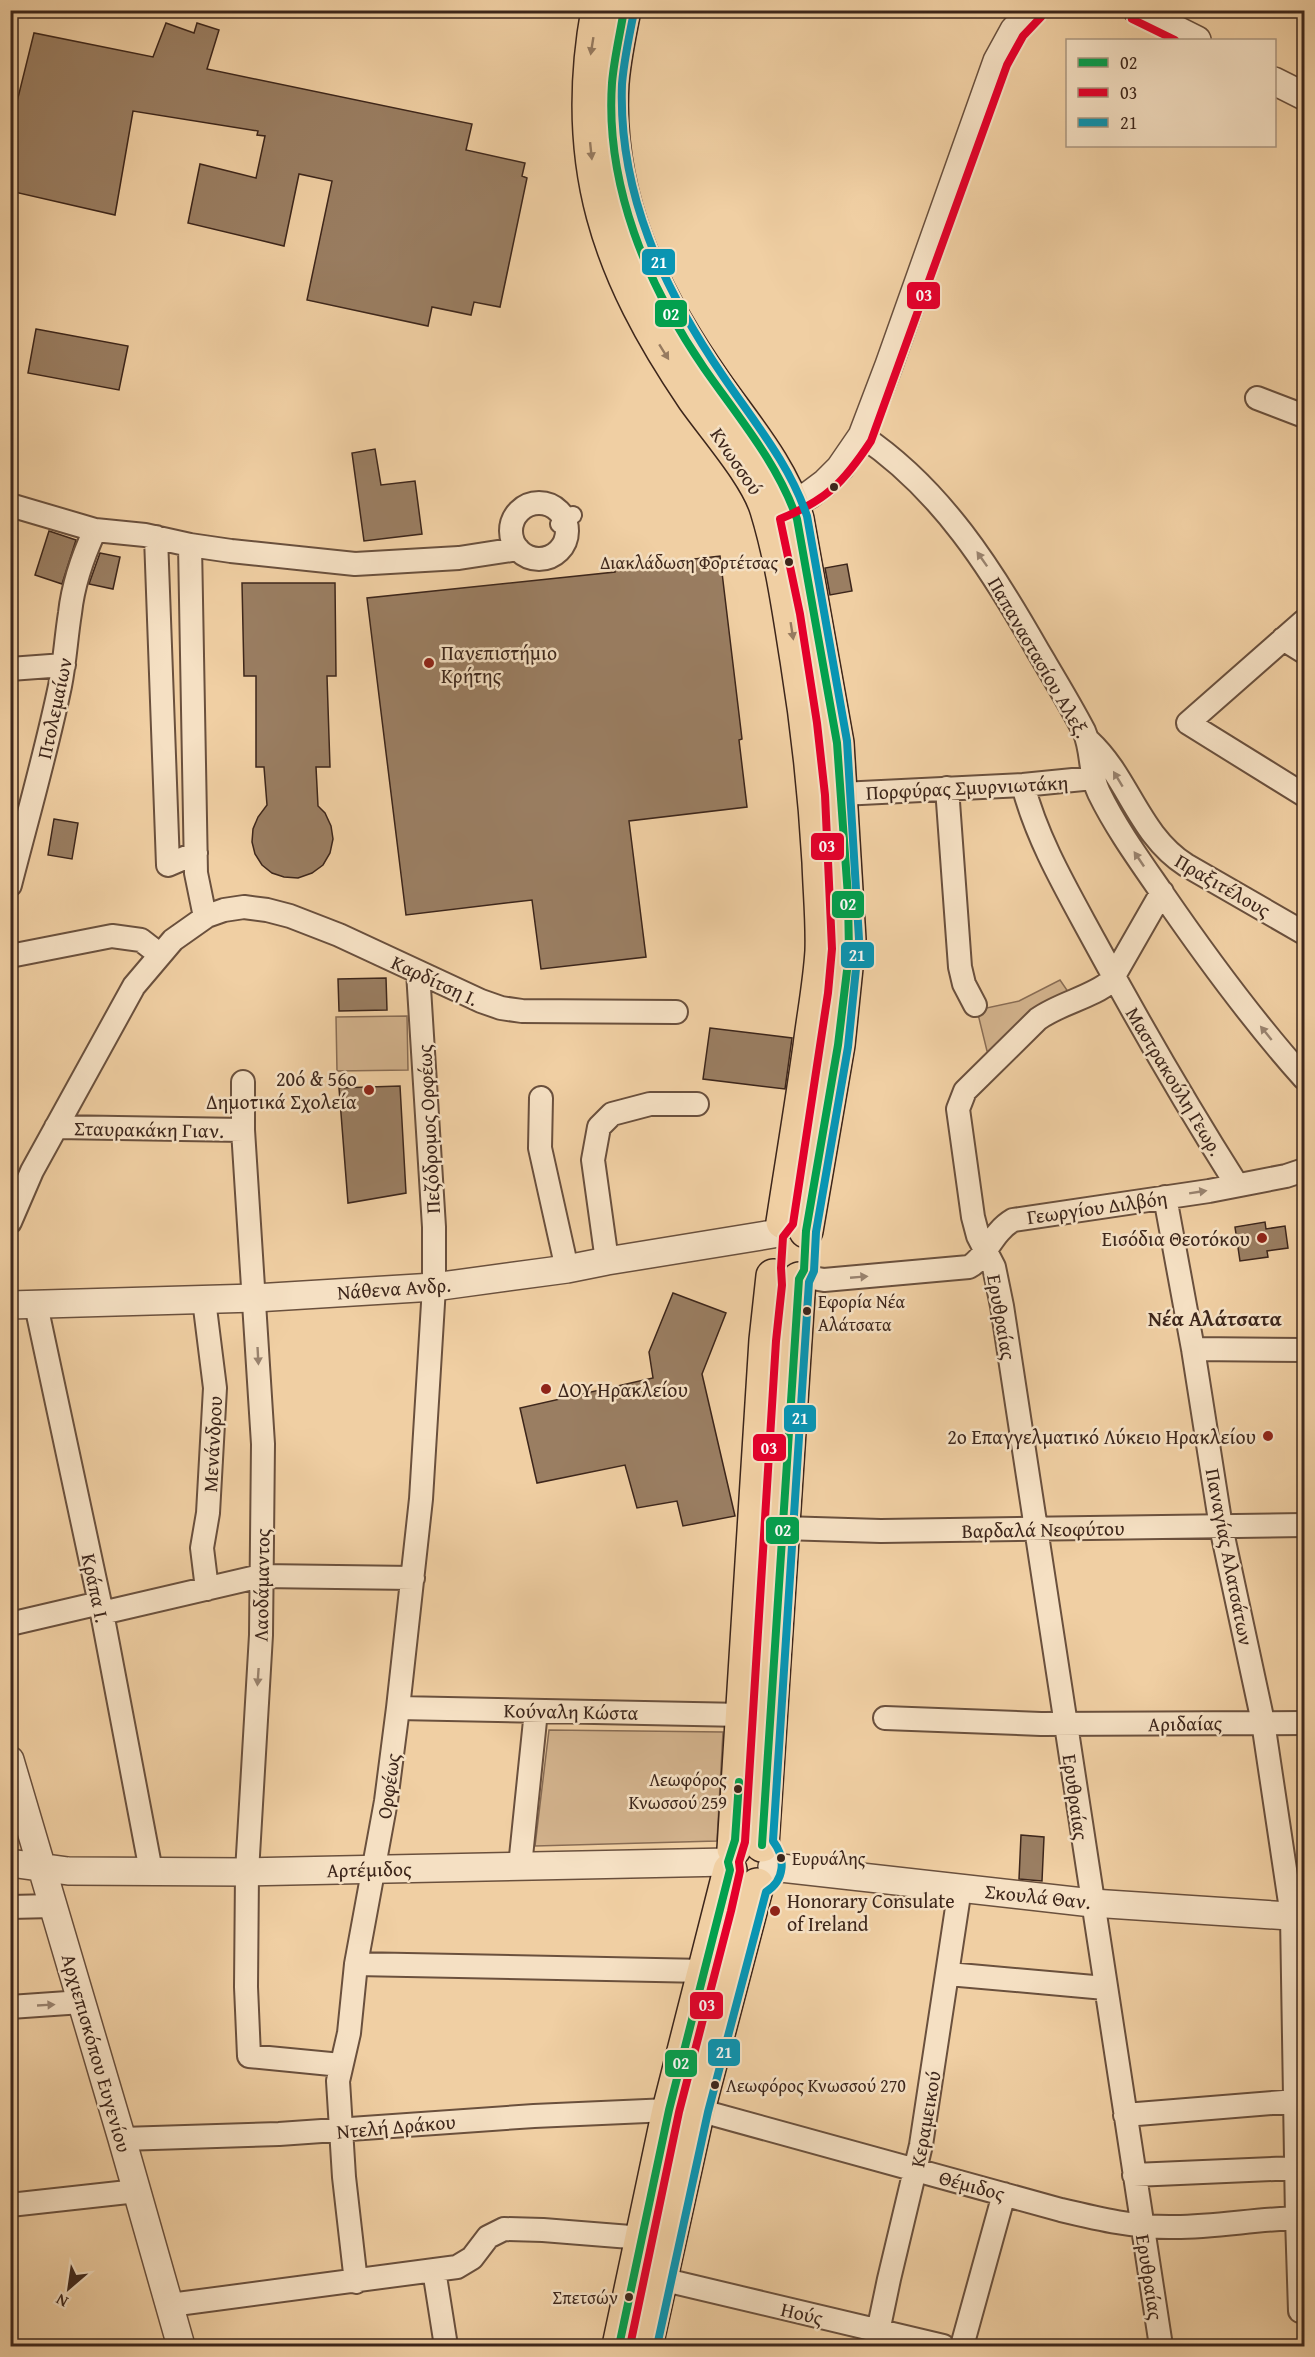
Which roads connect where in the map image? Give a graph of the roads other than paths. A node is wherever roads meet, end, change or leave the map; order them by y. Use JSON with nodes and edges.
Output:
{"nodes":[{"id":1,"x":598,"y":10,"type":"edge"},
{"id":2,"x":624,"y":10,"type":"edge"},
{"id":3,"x":1137,"y":10,"type":"edge"},
{"id":4,"x":1030,"y":11,"type":"edge"},
{"id":5,"x":1195,"y":39,"type":"edge"},
{"id":6,"x":1276,"y":82,"type":"edge"},
{"id":7,"x":1305,"y":96,"type":"edge"},
{"id":8,"x":1257,"y":398,"type":"dead end"},
{"id":9,"x":1305,"y":416,"type":"edge"},
{"id":10,"x":862,"y":436,"type":"junction"},
{"id":11,"x":10,"y":505,"type":"edge"},
{"id":12,"x":780,"y":507,"type":"junction"},
{"id":13,"x":102,"y":531,"type":"junction"},
{"id":14,"x":156,"y":537,"type":"junction"},
{"id":15,"x":190,"y":545,"type":"junction"},
{"id":16,"x":518,"y":549,"type":"junction"},
{"id":17,"x":1305,"y":621,"type":"edge"},
{"id":18,"x":1283,"y":639,"type":"junction"},
{"id":19,"x":1305,"y":652,"type":"edge"},
{"id":20,"x":64,"y":665,"type":"junction"},
{"id":21,"x":10,"y":669,"type":"edge"},
{"id":22,"x":1089,"y":741,"type":"junction"},
{"id":23,"x":1093,"y":778,"type":"junction"},
{"id":24,"x":1023,"y":785,"type":"junction"},
{"id":25,"x":947,"y":788,"type":"junction"},
{"id":26,"x":842,"y":794,"type":"junction"},
{"id":27,"x":1305,"y":795,"type":"edge"},
{"id":28,"x":20,"y":806,"type":"edge"},
{"id":29,"x":196,"y":853,"type":"junction"},
{"id":30,"x":10,"y":885,"type":"edge"},
{"id":31,"x":1162,"y":892,"type":"junction"},
{"id":32,"x":205,"y":917,"type":"junction"},
{"id":33,"x":1305,"y":933,"type":"edge"},
{"id":34,"x":159,"y":954,"type":"junction"},
{"id":35,"x":10,"y":956,"type":"edge"},
{"id":36,"x":418,"y":972,"type":"junction"},
{"id":37,"x":1114,"y":976,"type":"junction"},
{"id":38,"x":975,"y":1005,"type":"dead end"},
{"id":39,"x":676,"y":1012,"type":"dead end"},
{"id":40,"x":1305,"y":1078,"type":"edge"},
{"id":41,"x":243,"y":1082,"type":"dead end"},
{"id":42,"x":541,"y":1098,"type":"dead end"},
{"id":43,"x":697,"y":1104,"type":"dead end"},
{"id":44,"x":56,"y":1127,"type":"junction"},
{"id":45,"x":243,"y":1130,"type":"junction"},
{"id":46,"x":1305,"y":1170,"type":"edge"},
{"id":47,"x":1237,"y":1185,"type":"junction"},
{"id":48,"x":1165,"y":1197,"type":"junction"},
{"id":49,"x":10,"y":1222,"type":"edge"},
{"id":50,"x":787,"y":1229,"type":"junction"},
{"id":51,"x":985,"y":1249,"type":"junction"},
{"id":52,"x":607,"y":1261,"type":"junction"},
{"id":53,"x":567,"y":1269,"type":"junction"},
{"id":54,"x":791,"y":1275,"type":"junction"},
{"id":55,"x":434,"y":1287,"type":"junction"},
{"id":56,"x":255,"y":1298,"type":"junction"},
{"id":57,"x":204,"y":1300,"type":"junction"},
{"id":58,"x":23,"y":1305,"type":"edge"},
{"id":59,"x":1193,"y":1349,"type":"junction"},
{"id":60,"x":1305,"y":1350,"type":"edge"},
{"id":61,"x":1305,"y":1525,"type":"edge"},
{"id":62,"x":1221,"y":1527,"type":"junction"},
{"id":63,"x":782,"y":1528,"type":"junction"},
{"id":64,"x":1037,"y":1529,"type":"junction"},
{"id":65,"x":261,"y":1576,"type":"junction"},
{"id":66,"x":412,"y":1578,"type":"junction"},
{"id":67,"x":207,"y":1589,"type":"junction"},
{"id":68,"x":101,"y":1608,"type":"junction"},
{"id":69,"x":10,"y":1624,"type":"edge"},
{"id":70,"x":398,"y":1708,"type":"junction"},
{"id":71,"x":536,"y":1711,"type":"junction"},
{"id":72,"x":743,"y":1715,"type":"junction"},
{"id":73,"x":885,"y":1718,"type":"dead end"},
{"id":74,"x":1263,"y":1722,"type":"junction"},
{"id":75,"x":1305,"y":1723,"type":"edge"},
{"id":76,"x":1065,"y":1724,"type":"junction"},
{"id":77,"x":10,"y":1760,"type":"edge"},
{"id":78,"x":10,"y":1863,"type":"edge"},
{"id":79,"x":747,"y":1863,"type":"junction"},
{"id":80,"x":520,"y":1866,"type":"junction"},
{"id":81,"x":42,"y":1869,"type":"junction"},
{"id":82,"x":375,"y":1869,"type":"junction"},
{"id":83,"x":152,"y":1871,"type":"junction"},
{"id":84,"x":248,"y":1872,"type":"junction"},
{"id":85,"x":960,"y":1888,"type":"junction"},
{"id":86,"x":1092,"y":1903,"type":"junction"},
{"id":87,"x":53,"y":1906,"type":"junction"},
{"id":88,"x":10,"y":1907,"type":"edge"},
{"id":89,"x":1299,"y":1916,"type":"edge"},
{"id":90,"x":356,"y":1964,"type":"junction"},
{"id":91,"x":705,"y":1971,"type":"junction"},
{"id":92,"x":948,"y":1974,"type":"junction"},
{"id":93,"x":1105,"y":1988,"type":"junction"},
{"id":94,"x":82,"y":2002,"type":"junction"},
{"id":95,"x":10,"y":2007,"type":"edge"},
{"id":96,"x":341,"y":2065,"type":"junction"},
{"id":97,"x":1296,"y":2101,"type":"junction"},
{"id":98,"x":684,"y":2110,"type":"junction"},
{"id":99,"x":1125,"y":2115,"type":"junction"},
{"id":100,"x":340,"y":2131,"type":"junction"},
{"id":101,"x":122,"y":2139,"type":"junction"},
{"id":102,"x":1296,"y":2168,"type":"junction"},
{"id":103,"x":916,"y":2170,"type":"junction"},
{"id":104,"x":1134,"y":2175,"type":"junction"},
{"id":105,"x":137,"y":2191,"type":"junction"},
{"id":106,"x":1004,"y":2194,"type":"junction"},
{"id":107,"x":10,"y":2205,"type":"edge"},
{"id":108,"x":1301,"y":2218,"type":"edge"},
{"id":109,"x":1142,"y":2226,"type":"junction"},
{"id":110,"x":643,"y":2238,"type":"junction"},
{"id":111,"x":434,"y":2270,"type":"junction"},
{"id":112,"x":661,"y":2279,"type":"junction"},
{"id":113,"x":356,"y":2282,"type":"junction"},
{"id":114,"x":170,"y":2305,"type":"junction"},
{"id":115,"x":1305,"y":2311,"type":"edge"},
{"id":116,"x":876,"y":2339,"type":"edge"},
{"id":117,"x":181,"y":2346,"type":"edge"},
{"id":118,"x":446,"y":2346,"type":"edge"},
{"id":119,"x":620,"y":2346,"type":"edge"},
{"id":120,"x":646,"y":2346,"type":"edge"},
{"id":121,"x":943,"y":2346,"type":"edge"},
{"id":122,"x":962,"y":2346,"type":"edge"},
{"id":123,"x":1161,"y":2346,"type":"edge"}],
"edges":[{"from":1,"to":12,"type":"main road","name":"Κνωσσού","one_way":true},
{"from":2,"to":12,"type":"main road","name":"Κνωσσού"},
{"from":3,"to":5,"type":"street"},
{"from":4,"to":10,"type":"street"},
{"from":6,"to":7,"type":"street"},
{"from":8,"to":9,"type":"street"},
{"from":10,"to":12,"type":"street"},
{"from":22,"to":10,"type":"street","name":"Παπαναστασίου Αλεξ.","one_way":true},
{"from":11,"to":13,"type":"street"},
{"from":12,"to":26,"type":"main road","name":"Κνωσσού"},
{"from":12,"to":50,"type":"main road","name":"Κνωσσού","one_way":true},
{"from":13,"to":14,"type":"street"},
{"from":13,"to":20,"type":"street","name":"Πτολεμαίων"},
{"from":14,"to":15,"type":"street"},
{"from":14,"to":29,"type":"street"},
{"from":15,"to":16,"type":"street"},
{"from":15,"to":29,"type":"street"},
{"from":16,"to":16,"type":"street"},
{"from":17,"to":18,"type":"street"},
{"from":18,"to":19,"type":"street"},
{"from":18,"to":27,"type":"street"},
{"from":20,"to":21,"type":"street"},
{"from":20,"to":28,"type":"street","name":"Πτολεμαίων"},
{"from":22,"to":23,"type":"street","name":"Παπαναστασίου Αλεξ."},
{"from":33,"to":22,"type":"street","name":"Πραξιτέλους","one_way":true},
{"from":23,"to":24,"type":"street","name":"Πορφύρας Σμυρνιωτάκη"},
{"from":31,"to":23,"type":"street","name":"Παπαναστασίου Αλεξ.","one_way":true},
{"from":24,"to":25,"type":"street","name":"Πορφύρας Σμυρνιωτάκη"},
{"from":24,"to":37,"type":"street","name":"Μαστρακούλη Γεωρ."},
{"from":25,"to":26,"type":"street","name":"Πορφύρας Σμυρνιωτάκη"},
{"from":25,"to":38,"type":"street"},
{"from":26,"to":50,"type":"main road","name":"Κνωσσού"},
{"from":28,"to":30,"type":"street","name":"Πτολεμαίων"},
{"from":29,"to":32,"type":"street"},
{"from":31,"to":37,"type":"street"},
{"from":40,"to":31,"type":"street","name":"Παπαναστασίου Αλεξ.","one_way":true},
{"from":32,"to":34,"type":"street","name":"Καρδίτση Ι."},
{"from":32,"to":36,"type":"street","name":"Καρδίτση Ι."},
{"from":34,"to":35,"type":"street"},
{"from":34,"to":44,"type":"street","name":"Καρδίτση Ι."},
{"from":36,"to":39,"type":"street","name":"Καρδίτση Ι."},
{"from":36,"to":55,"type":"street","name":"Πεζόδρομος Ορφέως"},
{"from":37,"to":47,"type":"street","name":"Μαστρακούλη Γεωρ."},
{"from":37,"to":51,"type":"street"},
{"from":41,"to":45,"type":"street","name":"Σταυρακάκη Γιαν."},
{"from":42,"to":53,"type":"street"},
{"from":43,"to":52,"type":"street"},
{"from":44,"to":45,"type":"street","name":"Σταυρακάκη Γιαν."},
{"from":44,"to":49,"type":"street","name":"Καρδίτση Ι."},
{"from":45,"to":56,"type":"street","name":"Σταυρακάκη Γιαν."},
{"from":46,"to":47,"type":"street","name":"Γεωργίου Διλβόη"},
{"from":48,"to":47,"type":"street","name":"Γεωργίου Διλβόη","one_way":true},
{"from":48,"to":51,"type":"street","name":"Γεωργίου Διλβόη"},
{"from":48,"to":59,"type":"street","name":"Παναγίας Αλατσάτων"},
{"from":50,"to":52,"type":"street","name":"Νάθενα Ανδρ."},
{"from":50,"to":54,"type":"main road"},
{"from":54,"to":51,"type":"street","name":"Γεωργίου Διλβόη","one_way":true},
{"from":51,"to":64,"type":"street","name":"Ερυθραίας"},
{"from":52,"to":53,"type":"street","name":"Νάθενα Ανδρ."},
{"from":53,"to":55,"type":"street","name":"Νάθενα Ανδρ."},
{"from":54,"to":63,"type":"main road"},
{"from":54,"to":72,"type":"main road"},
{"from":55,"to":56,"type":"street","name":"Νάθενα Ανδρ."},
{"from":55,"to":66,"type":"street","name":"Ορφέως"},
{"from":56,"to":57,"type":"street","name":"Νάθενα Ανδρ."},
{"from":56,"to":65,"type":"street","name":"Λαοδάμαντος","one_way":true},
{"from":57,"to":58,"type":"street","name":"Νάθενα Ανδρ."},
{"from":57,"to":67,"type":"street","name":"Μενάνδρου"},
{"from":58,"to":68,"type":"street","name":"Κράπα Ι."},
{"from":59,"to":60,"type":"street"},
{"from":59,"to":62,"type":"street","name":"Παναγίας Αλατσάτων"},
{"from":61,"to":62,"type":"street","name":"Βαρδαλά Νεοφύτου"},
{"from":62,"to":64,"type":"street","name":"Βαρδαλά Νεοφύτου"},
{"from":62,"to":74,"type":"street","name":"Παναγίας Αλατσάτων"},
{"from":63,"to":64,"type":"street","name":"Βαρδαλά Νεοφύτου"},
{"from":63,"to":79,"type":"main road"},
{"from":64,"to":76,"type":"street","name":"Ερυθραίας"},
{"from":65,"to":66,"type":"street"},
{"from":65,"to":67,"type":"street"},
{"from":65,"to":84,"type":"street","name":"Λαοδάμαντος","one_way":true},
{"from":66,"to":70,"type":"street","name":"Ορφέως"},
{"from":67,"to":68,"type":"street"},
{"from":68,"to":69,"type":"street"},
{"from":68,"to":83,"type":"street","name":"Κράπα Ι."},
{"from":70,"to":71,"type":"street","name":"Κούναλη Κώστα"},
{"from":70,"to":82,"type":"street","name":"Ορφέως"},
{"from":71,"to":72,"type":"street","name":"Κούναλη Κώστα"},
{"from":71,"to":80,"type":"street"},
{"from":72,"to":79,"type":"main road"},
{"from":73,"to":76,"type":"street","name":"Αριδαίας"},
{"from":74,"to":75,"type":"street","name":"Αριδαίας"},
{"from":74,"to":76,"type":"street","name":"Αριδαίας"},
{"from":74,"to":89,"type":"street","name":"Παναγίας Αλατσάτων"},
{"from":76,"to":86,"type":"street","name":"Ερυθραίας"},
{"from":77,"to":81,"type":"street","name":"Αρχιεπισκόπου Ευγενίου"},
{"from":78,"to":81,"type":"street","name":"Αρτέμιδος"},
{"from":79,"to":80,"type":"street","name":"Αρτέμιδος"},
{"from":79,"to":85,"type":"street","name":"Σκουλά Θαν."},
{"from":79,"to":91,"type":"main road"},
{"from":79,"to":98,"type":"main road"},
{"from":80,"to":82,"type":"street","name":"Αρτέμιδος"},
{"from":81,"to":83,"type":"street","name":"Αρτέμιδος"},
{"from":81,"to":87,"type":"street","name":"Αρχιεπισκόπου Ευγενίου"},
{"from":82,"to":84,"type":"street","name":"Αρτέμιδος"},
{"from":82,"to":90,"type":"street","name":"Ορφέως"},
{"from":83,"to":84,"type":"street","name":"Αρτέμιδος"},
{"from":84,"to":96,"type":"street"},
{"from":85,"to":86,"type":"street","name":"Σκουλά Θαν."},
{"from":85,"to":92,"type":"street","name":"Κεραμεικού"},
{"from":86,"to":89,"type":"street","name":"Σκουλά Θαν."},
{"from":86,"to":93,"type":"street","name":"Ερυθραίας"},
{"from":87,"to":88,"type":"street"},
{"from":87,"to":94,"type":"street","name":"Αρχιεπισκόπου Ευγενίου"},
{"from":89,"to":97,"type":"street","name":"Παναγίας Αλατσάτων"},
{"from":90,"to":91,"type":"street"},
{"from":90,"to":96,"type":"street","name":"Ορφέως"},
{"from":91,"to":98,"type":"main road"},
{"from":92,"to":93,"type":"street"},
{"from":92,"to":103,"type":"street","name":"Κεραμεικού"},
{"from":93,"to":99,"type":"street","name":"Ερυθραίας"},
{"from":95,"to":94,"type":"street","one_way":true},
{"from":94,"to":101,"type":"street","name":"Αρχιεπισκόπου Ευγενίου"},
{"from":96,"to":100,"type":"street","name":"Ορφέως"},
{"from":97,"to":99,"type":"street"},
{"from":97,"to":102,"type":"street","name":"Παναγίας Αλατσάτων"},
{"from":98,"to":100,"type":"street","name":"Ντελή Δράκου"},
{"from":98,"to":103,"type":"street","name":"Θέμιδος"},
{"from":98,"to":110,"type":"main road"},
{"from":98,"to":112,"type":"main road"},
{"from":99,"to":104,"type":"street","name":"Ερυθραίας"},
{"from":100,"to":101,"type":"street","name":"Ντελή Δράκου"},
{"from":100,"to":113,"type":"street","name":"Ορφέως"},
{"from":101,"to":105,"type":"street","name":"Αρχιεπισκόπου Ευγενίου"},
{"from":102,"to":104,"type":"street"},
{"from":102,"to":108,"type":"street","name":"Παναγίας Αλατσάτων"},
{"from":103,"to":106,"type":"street","name":"Θέμιδος"},
{"from":103,"to":116,"type":"street","name":"Κεραμεικού"},
{"from":104,"to":109,"type":"street","name":"Ερυθραίας"},
{"from":105,"to":107,"type":"street"},
{"from":105,"to":114,"type":"street","name":"Αρχιεπισκόπου Ευγενίου"},
{"from":106,"to":109,"type":"street","name":"Θέμιδος"},
{"from":106,"to":122,"type":"street"},
{"from":108,"to":109,"type":"street","name":"Θέμιδος"},
{"from":108,"to":115,"type":"street","name":"Παναγίας Αλατσάτων"},
{"from":109,"to":123,"type":"street","name":"Ερυθραίας"},
{"from":110,"to":111,"type":"street"},
{"from":110,"to":119,"type":"main road"},
{"from":111,"to":113,"type":"street"},
{"from":111,"to":118,"type":"street"},
{"from":112,"to":116,"type":"street","name":"Ηούς"},
{"from":112,"to":120,"type":"main road"},
{"from":113,"to":114,"type":"street"},
{"from":114,"to":117,"type":"street","name":"Αρχιεπισκόπου Ευγενίου"},
{"from":116,"to":121,"type":"street","name":"Ηούς"}]}
